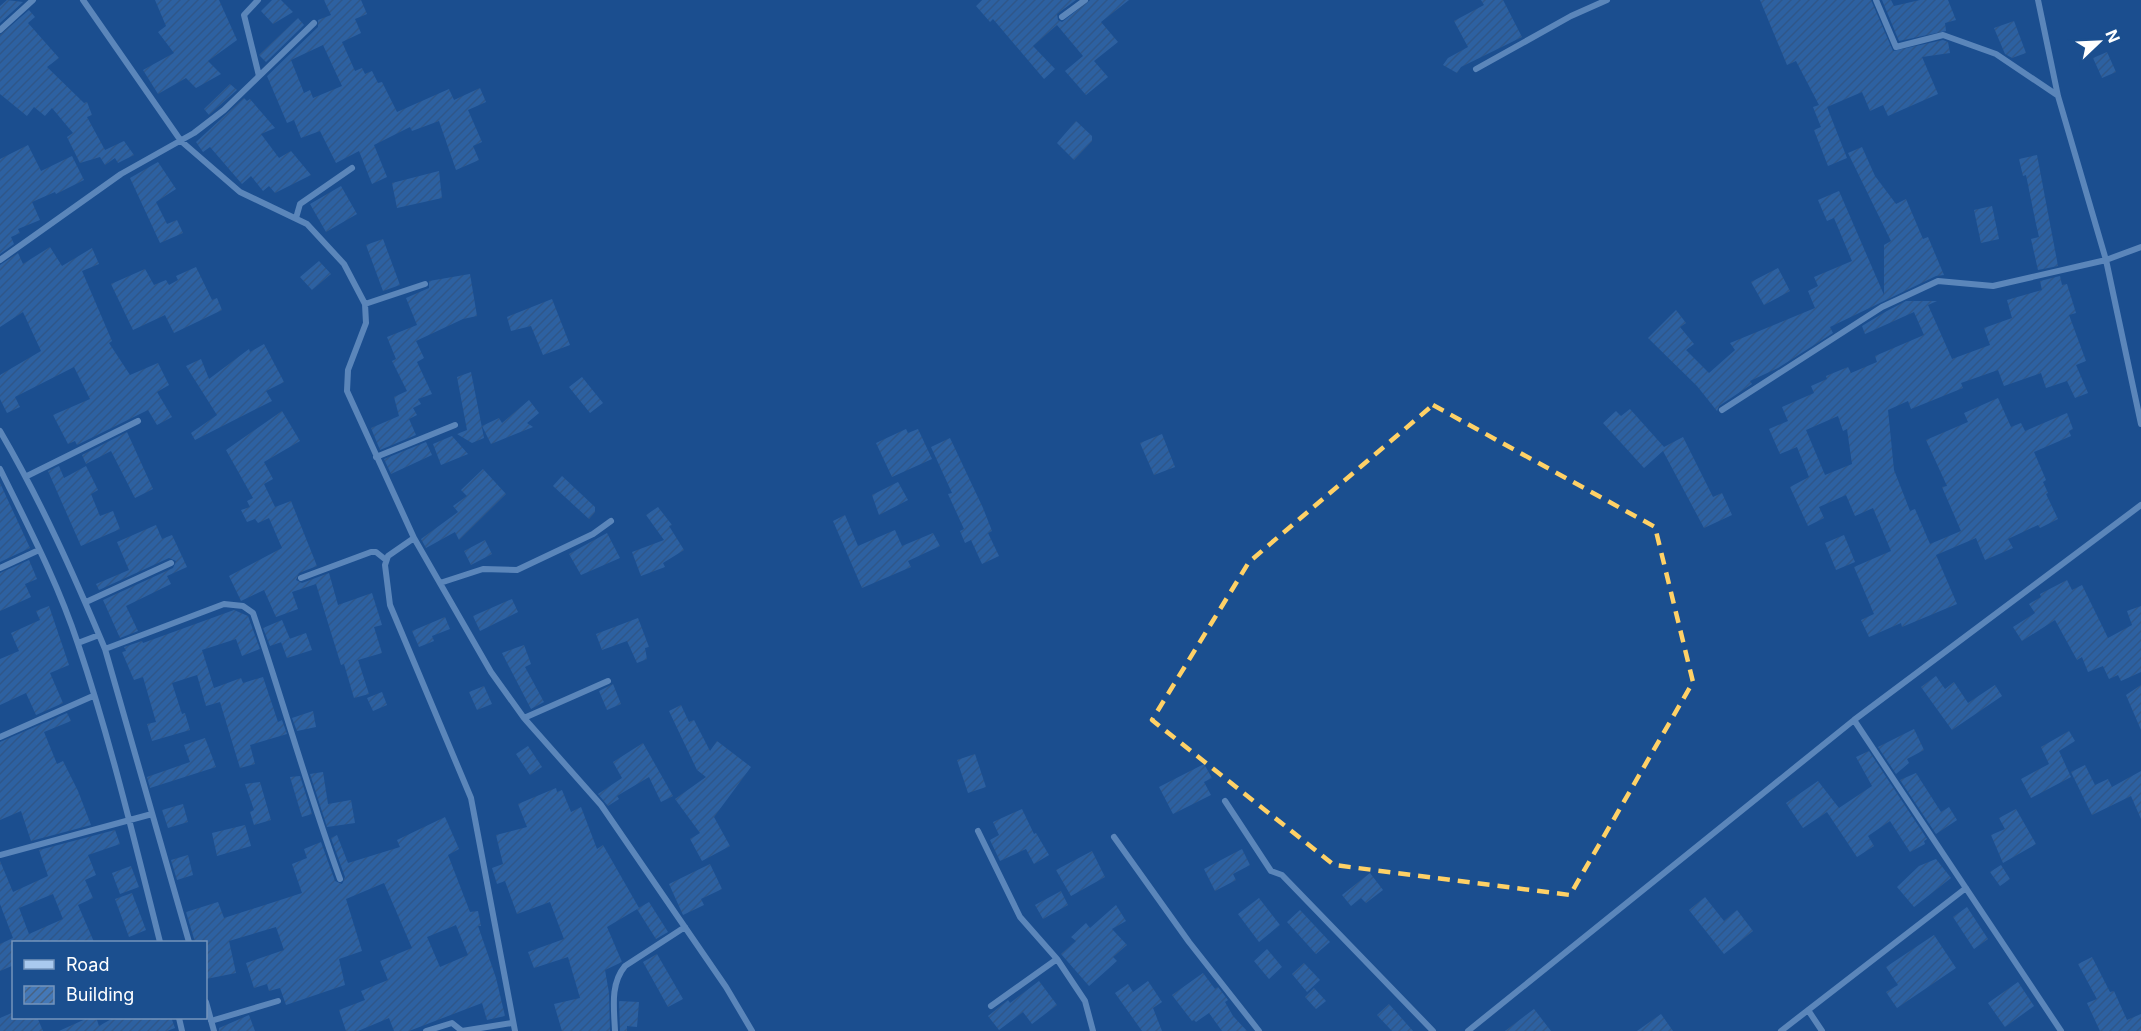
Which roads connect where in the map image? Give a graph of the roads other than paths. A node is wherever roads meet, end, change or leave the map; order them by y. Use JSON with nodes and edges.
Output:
{"nodes":[{"id":1,"x":33,"y":0,"type":"edge"},
{"id":2,"x":83,"y":0,"type":"edge"},
{"id":3,"x":258,"y":0,"type":"edge"},
{"id":4,"x":1085,"y":0,"type":"edge"},
{"id":5,"x":1608,"y":0,"type":"edge"},
{"id":6,"x":1876,"y":0,"type":"edge"},
{"id":7,"x":2038,"y":0,"type":"edge"},
{"id":8,"x":1062,"y":17,"type":"dead end"},
{"id":9,"x":314,"y":23,"type":"dead end"},
{"id":10,"x":0,"y":30,"type":"edge"},
{"id":11,"x":1476,"y":69,"type":"dead end"},
{"id":12,"x":259,"y":76,"type":"junction"},
{"id":13,"x":2058,"y":96,"type":"junction"},
{"id":14,"x":181,"y":141,"type":"junction"},
{"id":15,"x":352,"y":168,"type":"dead end"},
{"id":16,"x":296,"y":218,"type":"junction"},
{"id":17,"x":2141,"y":247,"type":"edge"},
{"id":18,"x":0,"y":260,"type":"edge"},
{"id":19,"x":2106,"y":260,"type":"junction"},
{"id":20,"x":425,"y":284,"type":"dead end"},
{"id":21,"x":365,"y":304,"type":"junction"},
{"id":22,"x":1722,"y":410,"type":"dead end"},
{"id":23,"x":138,"y":421,"type":"dead end"},
{"id":24,"x":2141,"y":424,"type":"edge"},
{"id":25,"x":455,"y":425,"type":"dead end"},
{"id":26,"x":0,"y":431,"type":"edge"},
{"id":27,"x":376,"y":457,"type":"junction"},
{"id":28,"x":0,"y":469,"type":"edge"},
{"id":29,"x":27,"y":476,"type":"junction"},
{"id":30,"x":2141,"y":505,"type":"edge"},
{"id":31,"x":611,"y":521,"type":"dead end"},
{"id":32,"x":414,"y":538,"type":"junction"},
{"id":33,"x":39,"y":550,"type":"junction"},
{"id":34,"x":386,"y":560,"type":"junction"},
{"id":35,"x":171,"y":563,"type":"dead end"},
{"id":36,"x":0,"y":568,"type":"edge"},
{"id":37,"x":301,"y":578,"type":"dead end"},
{"id":38,"x":440,"y":583,"type":"junction"},
{"id":39,"x":86,"y":602,"type":"junction"},
{"id":40,"x":99,"y":635,"type":"junction"},
{"id":41,"x":78,"y":643,"type":"junction"},
{"id":42,"x":105,"y":649,"type":"junction"},
{"id":43,"x":608,"y":681,"type":"dead end"},
{"id":44,"x":93,"y":696,"type":"junction"},
{"id":45,"x":524,"y":718,"type":"junction"},
{"id":46,"x":1854,"y":720,"type":"junction"},
{"id":47,"x":0,"y":737,"type":"edge"},
{"id":48,"x":1225,"y":801,"type":"dead end"},
{"id":49,"x":152,"y":814,"type":"junction"},
{"id":50,"x":129,"y":820,"type":"junction"},
{"id":51,"x":978,"y":831,"type":"dead end"},
{"id":52,"x":1114,"y":837,"type":"dead end"},
{"id":53,"x":0,"y":855,"type":"edge"},
{"id":54,"x":340,"y":879,"type":"dead end"},
{"id":55,"x":1966,"y":888,"type":"junction"},
{"id":56,"x":685,"y":927,"type":"junction"},
{"id":57,"x":160,"y":941,"type":"edge"},
{"id":58,"x":189,"y":941,"type":"edge"},
{"id":59,"x":1057,"y":959,"type":"junction"},
{"id":60,"x":278,"y":1001,"type":"dead end"},
{"id":61,"x":207,"y":1006,"type":"edge"},
{"id":62,"x":991,"y":1006,"type":"dead end"},
{"id":63,"x":1808,"y":1010,"type":"junction"},
{"id":64,"x":211,"y":1022,"type":"junction"},
{"id":65,"x":512,"y":1023,"type":"junction"},
{"id":66,"x":214,"y":1031,"type":"edge"},
{"id":67,"x":426,"y":1031,"type":"edge"},
{"id":68,"x":515,"y":1031,"type":"edge"},
{"id":69,"x":615,"y":1031,"type":"edge"},
{"id":70,"x":752,"y":1031,"type":"edge"},
{"id":71,"x":1093,"y":1031,"type":"edge"},
{"id":72,"x":1259,"y":1031,"type":"edge"},
{"id":73,"x":1433,"y":1031,"type":"edge"},
{"id":74,"x":1468,"y":1031,"type":"edge"},
{"id":75,"x":1781,"y":1031,"type":"edge"},
{"id":76,"x":1822,"y":1031,"type":"edge"},
{"id":77,"x":2061,"y":1031,"type":"edge"}],
"edges":[{"from":1,"to":10,"type":"street"},
{"from":2,"to":14,"type":"street"},
{"from":3,"to":12,"type":"street"},
{"from":4,"to":8,"type":"street"},
{"from":5,"to":11,"type":"street"},
{"from":6,"to":13,"type":"street"},
{"from":7,"to":13,"type":"street"},
{"from":9,"to":12,"type":"street"},
{"from":12,"to":14,"type":"street"},
{"from":13,"to":19,"type":"street"},
{"from":14,"to":16,"type":"street"},
{"from":14,"to":18,"type":"street"},
{"from":15,"to":16,"type":"street"},
{"from":16,"to":21,"type":"street"},
{"from":17,"to":19,"type":"street"},
{"from":19,"to":22,"type":"street"},
{"from":19,"to":24,"type":"street"},
{"from":20,"to":21,"type":"street"},
{"from":21,"to":27,"type":"street"},
{"from":23,"to":29,"type":"street"},
{"from":25,"to":27,"type":"street"},
{"from":26,"to":29,"type":"street"},
{"from":27,"to":32,"type":"street"},
{"from":28,"to":33,"type":"street"},
{"from":29,"to":39,"type":"street"},
{"from":30,"to":46,"type":"street"},
{"from":31,"to":38,"type":"street"},
{"from":32,"to":34,"type":"street"},
{"from":32,"to":38,"type":"street"},
{"from":33,"to":36,"type":"street"},
{"from":33,"to":41,"type":"street"},
{"from":34,"to":37,"type":"street"},
{"from":34,"to":65,"type":"street"},
{"from":35,"to":39,"type":"street"},
{"from":38,"to":45,"type":"street"},
{"from":39,"to":40,"type":"street"},
{"from":40,"to":41,"type":"street"},
{"from":40,"to":42,"type":"street"},
{"from":41,"to":44,"type":"street"},
{"from":42,"to":49,"type":"street"},
{"from":42,"to":54,"type":"street"},
{"from":43,"to":45,"type":"street"},
{"from":44,"to":47,"type":"street"},
{"from":44,"to":50,"type":"street"},
{"from":45,"to":56,"type":"street"},
{"from":46,"to":55,"type":"street"},
{"from":46,"to":74,"type":"street"},
{"from":48,"to":73,"type":"street"},
{"from":49,"to":50,"type":"street"},
{"from":49,"to":58,"type":"street"},
{"from":50,"to":53,"type":"street"},
{"from":50,"to":57,"type":"street"},
{"from":51,"to":59,"type":"street"},
{"from":52,"to":72,"type":"street"},
{"from":55,"to":63,"type":"street"},
{"from":55,"to":77,"type":"street"},
{"from":56,"to":69,"type":"street"},
{"from":56,"to":70,"type":"street"},
{"from":59,"to":62,"type":"street"},
{"from":59,"to":71,"type":"street"},
{"from":60,"to":64,"type":"street"},
{"from":61,"to":64,"type":"street"},
{"from":63,"to":75,"type":"street"},
{"from":63,"to":76,"type":"street"},
{"from":64,"to":66,"type":"street"},
{"from":65,"to":67,"type":"street"},
{"from":65,"to":68,"type":"street"}]}
